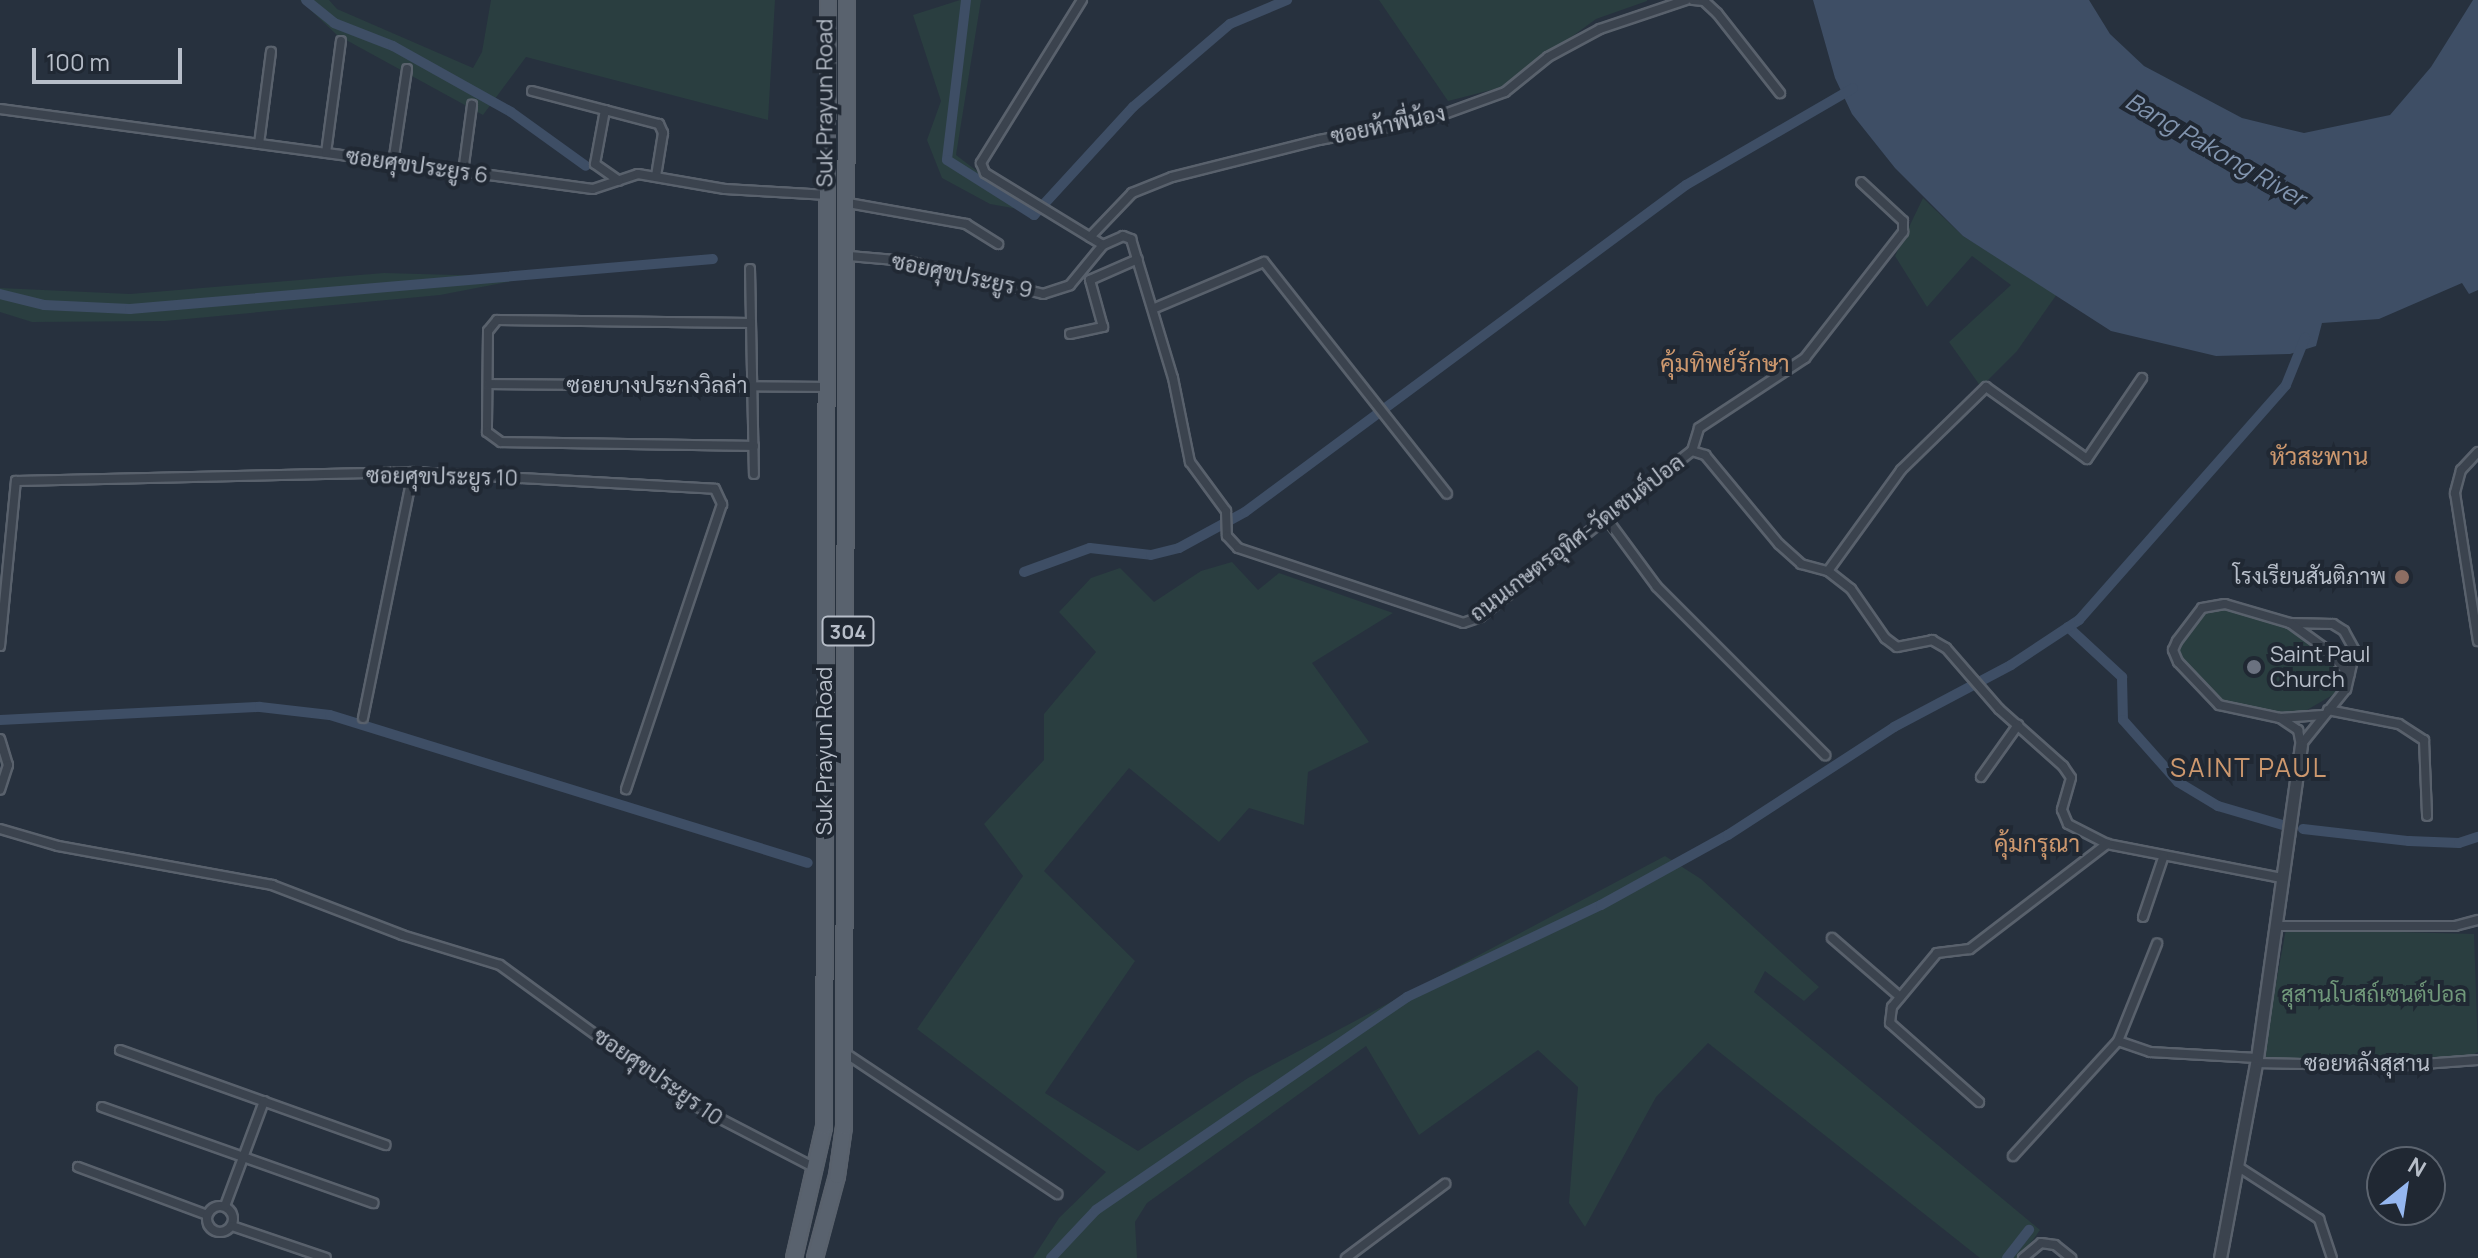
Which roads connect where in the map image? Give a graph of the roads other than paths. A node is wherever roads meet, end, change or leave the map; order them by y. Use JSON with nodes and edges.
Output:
{"nodes":[{"id":1,"x":828,"y":0,"type":"edge"},
{"id":2,"x":847,"y":0,"type":"edge"},
{"id":3,"x":1082,"y":0,"type":"edge"},
{"id":4,"x":1686,"y":0,"type":"edge"},
{"id":5,"x":1693,"y":0,"type":"edge"},
{"id":6,"x":341,"y":41,"type":"dead end"},
{"id":7,"x":271,"y":52,"type":"dead end"},
{"id":8,"x":407,"y":69,"type":"dead end"},
{"id":9,"x":532,"y":91,"type":"dead end"},
{"id":10,"x":1780,"y":93,"type":"dead end"},
{"id":11,"x":472,"y":105,"type":"dead end"},
{"id":12,"x":0,"y":109,"type":"edge"},
{"id":13,"x":605,"y":110,"type":"junction"},
{"id":14,"x":259,"y":144,"type":"junction"},
{"id":15,"x":326,"y":153,"type":"junction"},
{"id":16,"x":393,"y":163,"type":"junction"},
{"id":17,"x":463,"y":172,"type":"junction"},
{"id":18,"x":656,"y":176,"type":"junction"},
{"id":19,"x":619,"y":181,"type":"junction"},
{"id":20,"x":1861,"y":182,"type":"dead end"},
{"id":21,"x":830,"y":195,"type":"junction"},
{"id":22,"x":848,"y":203,"type":"junction"},
{"id":23,"x":1090,"y":237,"type":"junction"},
{"id":24,"x":998,"y":244,"type":"dead end"},
{"id":25,"x":1103,"y":245,"type":"junction"},
{"id":26,"x":849,"y":256,"type":"junction"},
{"id":27,"x":1138,"y":259,"type":"junction"},
{"id":28,"x":750,"y":269,"type":"dead end"},
{"id":29,"x":1083,"y":270,"type":"junction"},
{"id":30,"x":1090,"y":280,"type":"junction"},
{"id":31,"x":1155,"y":308,"type":"junction"},
{"id":32,"x":751,"y":323,"type":"junction"},
{"id":33,"x":1070,"y":334,"type":"dead end"},
{"id":34,"x":2142,"y":378,"type":"dead end"},
{"id":35,"x":488,"y":384,"type":"junction"},
{"id":36,"x":752,"y":386,"type":"junction"},
{"id":37,"x":826,"y":387,"type":"junction"},
{"id":38,"x":845,"y":387,"type":"junction"},
{"id":39,"x":754,"y":446,"type":"junction"},
{"id":40,"x":1692,"y":451,"type":"junction"},
{"id":41,"x":2478,"y":452,"type":"edge"},
{"id":42,"x":413,"y":472,"type":"junction"},
{"id":43,"x":754,"y":474,"type":"dead end"},
{"id":44,"x":1447,"y":494,"type":"dead end"},
{"id":45,"x":1607,"y":519,"type":"junction"},
{"id":46,"x":1828,"y":571,"type":"junction"},
{"id":47,"x":2290,"y":623,"type":"junction"},
{"id":48,"x":2478,"y":641,"type":"edge"},
{"id":49,"x":0,"y":646,"type":"edge"},
{"id":50,"x":2349,"y":675,"type":"junction"},
{"id":51,"x":2325,"y":712,"type":"junction"},
{"id":52,"x":363,"y":718,"type":"dead end"},
{"id":53,"x":2280,"y":718,"type":"junction"},
{"id":54,"x":2018,"y":725,"type":"junction"},
{"id":55,"x":0,"y":739,"type":"edge"},
{"id":56,"x":2301,"y":745,"type":"junction"},
{"id":57,"x":1825,"y":755,"type":"dead end"},
{"id":58,"x":1981,"y":777,"type":"dead end"},
{"id":59,"x":626,"y":789,"type":"dead end"},
{"id":60,"x":0,"y":790,"type":"edge"},
{"id":61,"x":2427,"y":816,"type":"dead end"},
{"id":62,"x":0,"y":829,"type":"edge"},
{"id":63,"x":2107,"y":844,"type":"junction"},
{"id":64,"x":2164,"y":855,"type":"junction"},
{"id":65,"x":2282,"y":878,"type":"junction"},
{"id":66,"x":2143,"y":917,"type":"dead end"},
{"id":67,"x":2478,"y":920,"type":"edge"},
{"id":68,"x":2275,"y":926,"type":"junction"},
{"id":69,"x":1832,"y":938,"type":"dead end"},
{"id":70,"x":2157,"y":944,"type":"dead end"},
{"id":71,"x":1900,"y":997,"type":"junction"},
{"id":72,"x":2118,"y":1041,"type":"junction"},
{"id":73,"x":120,"y":1050,"type":"dead end"},
{"id":74,"x":845,"y":1053,"type":"junction"},
{"id":75,"x":2256,"y":1060,"type":"junction"},
{"id":76,"x":2478,"y":1060,"type":"edge"},
{"id":77,"x":264,"y":1101,"type":"junction"},
{"id":78,"x":1979,"y":1102,"type":"dead end"},
{"id":79,"x":102,"y":1107,"type":"dead end"},
{"id":80,"x":386,"y":1145,"type":"dead end"},
{"id":81,"x":2013,"y":1156,"type":"dead end"},
{"id":82,"x":244,"y":1157,"type":"junction"},
{"id":83,"x":2237,"y":1166,"type":"junction"},
{"id":84,"x":78,"y":1167,"type":"dead end"},
{"id":85,"x":818,"y":1169,"type":"junction"},
{"id":86,"x":1445,"y":1184,"type":"dead end"},
{"id":87,"x":1057,"y":1194,"type":"dead end"},
{"id":88,"x":373,"y":1203,"type":"dead end"},
{"id":89,"x":225,"y":1206,"type":"junction"},
{"id":90,"x":207,"y":1215,"type":"junction"},
{"id":91,"x":232,"y":1226,"type":"junction"},
{"id":92,"x":326,"y":1258,"type":"edge"},
{"id":93,"x":794,"y":1258,"type":"edge"},
{"id":94,"x":815,"y":1258,"type":"edge"},
{"id":95,"x":1346,"y":1258,"type":"edge"},
{"id":96,"x":2023,"y":1258,"type":"edge"},
{"id":97,"x":2071,"y":1258,"type":"edge"},
{"id":98,"x":2220,"y":1258,"type":"edge"},
{"id":99,"x":2332,"y":1258,"type":"edge"}],
"edges":[{"from":1,"to":21,"type":"main road","name":"Suk Prayun Road","number":"304"},
{"from":2,"to":22,"type":"main road","name":"Suk Prayun Road","number":"304"},
{"from":3,"to":23,"type":"street"},
{"from":4,"to":23,"type":"street","name":"ซอยห้าพี่น้อง"},
{"from":5,"to":10,"type":"street"},
{"from":6,"to":15,"type":"street"},
{"from":7,"to":14,"type":"street"},
{"from":8,"to":16,"type":"street"},
{"from":9,"to":13,"type":"street"},
{"from":11,"to":17,"type":"street"},
{"from":12,"to":14,"type":"street","name":"ซอยศุขประยูร 6"},
{"from":13,"to":18,"type":"street"},
{"from":13,"to":19,"type":"street"},
{"from":14,"to":15,"type":"street","name":"ซอยศุขประยูร 6"},
{"from":15,"to":16,"type":"street","name":"ซอยศุขประยูร 6"},
{"from":16,"to":17,"type":"street","name":"ซอยศุขประยูร 6"},
{"from":17,"to":19,"type":"street","name":"ซอยศุขประยูร 6"},
{"from":18,"to":19,"type":"street","name":"ซอยศุขประยูร 6"},
{"from":18,"to":21,"type":"street","name":"ซอยศุขประยูร 6"},
{"from":20,"to":40,"type":"street"},
{"from":21,"to":37,"type":"main road","name":"Suk Prayun Road","number":"304"},
{"from":22,"to":24,"type":"street"},
{"from":22,"to":26,"type":"main road","name":"Suk Prayun Road","number":"304"},
{"from":23,"to":25,"type":"street"},
{"from":25,"to":27,"type":"street"},
{"from":25,"to":29,"type":"street","name":"ซอยศุขประยูร 9"},
{"from":26,"to":29,"type":"street","name":"ซอยศุขประยูร 9"},
{"from":26,"to":38,"type":"main road","name":"Suk Prayun Road","number":"304"},
{"from":27,"to":30,"type":"street"},
{"from":27,"to":31,"type":"street","name":"ถนนเกษตรอุทิศ-วัดเซนต์ปอล"},
{"from":28,"to":32,"type":"street"},
{"from":29,"to":30,"type":"street"},
{"from":30,"to":33,"type":"street"},
{"from":31,"to":44,"type":"street"},
{"from":31,"to":45,"type":"street","name":"ถนนเกษตรอุทิศ-วัดเซนต์ปอล"},
{"from":32,"to":35,"type":"street"},
{"from":32,"to":36,"type":"street"},
{"from":34,"to":46,"type":"street"},
{"from":35,"to":36,"type":"street","name":"ซอยบางประกงวิลล่า"},
{"from":35,"to":39,"type":"street"},
{"from":36,"to":37,"type":"street","name":"ซอยบางประกงวิลล่า"},
{"from":36,"to":39,"type":"street"},
{"from":37,"to":38,"type":"main road"},
{"from":37,"to":85,"type":"main road","name":"Suk Prayun Road","number":"304"},
{"from":38,"to":74,"type":"main road","name":"Suk Prayun Road","number":"304"},
{"from":39,"to":43,"type":"street"},
{"from":40,"to":45,"type":"street","name":"ถนนเกษตรอุทิศ-วัดเซนต์ปอล"},
{"from":40,"to":46,"type":"street","name":"ถนนเกษตรอุทิศ-วัดเซนต์ปอล"},
{"from":41,"to":48,"type":"street"},
{"from":42,"to":49,"type":"street","name":"ซอยศุขประยูร 10"},
{"from":42,"to":52,"type":"street"},
{"from":42,"to":59,"type":"street","name":"ซอยศุขประยูร 10"},
{"from":45,"to":57,"type":"street"},
{"from":46,"to":54,"type":"street","name":"ถนนเกษตรอุทิศ-วัดเซนต์ปอล"},
{"from":47,"to":50,"type":"street"},
{"from":47,"to":50,"type":"street"},
{"from":47,"to":53,"type":"street"},
{"from":50,"to":51,"type":"street"},
{"from":51,"to":53,"type":"street"},
{"from":51,"to":56,"type":"street"},
{"from":51,"to":61,"type":"street"},
{"from":53,"to":56,"type":"street"},
{"from":54,"to":58,"type":"street"},
{"from":54,"to":63,"type":"street","name":"ถนนเกษตรอุทิศ-วัดเซนต์ปอล"},
{"from":55,"to":60,"type":"street"},
{"from":56,"to":65,"type":"street"},
{"from":62,"to":85,"type":"street","name":"ซอยศุขประยูร 10"},
{"from":63,"to":64,"type":"street","name":"ถนนเกษตรอุทิศ-วัดเซนต์ปอล"},
{"from":63,"to":71,"type":"street"},
{"from":64,"to":65,"type":"street","name":"ถนนเกษตรอุทิศ-วัดเซนต์ปอล"},
{"from":64,"to":66,"type":"street"},
{"from":65,"to":68,"type":"street"},
{"from":67,"to":68,"type":"street"},
{"from":68,"to":75,"type":"street"},
{"from":69,"to":71,"type":"street"},
{"from":70,"to":72,"type":"street"},
{"from":71,"to":78,"type":"street"},
{"from":72,"to":75,"type":"street","name":"ซอยหลังสุสาน"},
{"from":72,"to":81,"type":"street"},
{"from":73,"to":77,"type":"street"},
{"from":74,"to":87,"type":"street"},
{"from":74,"to":94,"type":"main road","name":"Suk Prayun Road","number":"304"},
{"from":75,"to":76,"type":"street","name":"ซอยหลังสุสาน"},
{"from":75,"to":83,"type":"street"},
{"from":77,"to":80,"type":"street"},
{"from":77,"to":82,"type":"street"},
{"from":79,"to":82,"type":"street"},
{"from":82,"to":88,"type":"street"},
{"from":82,"to":89,"type":"street"},
{"from":83,"to":98,"type":"street"},
{"from":83,"to":99,"type":"street"},
{"from":84,"to":90,"type":"street"},
{"from":85,"to":93,"type":"main road","name":"Suk Prayun Road","number":"304"},
{"from":86,"to":95,"type":"street"},
{"from":89,"to":90,"type":"street"},
{"from":89,"to":91,"type":"street"},
{"from":90,"to":91,"type":"street"},
{"from":91,"to":92,"type":"street"},
{"from":96,"to":97,"type":"street"}]}
